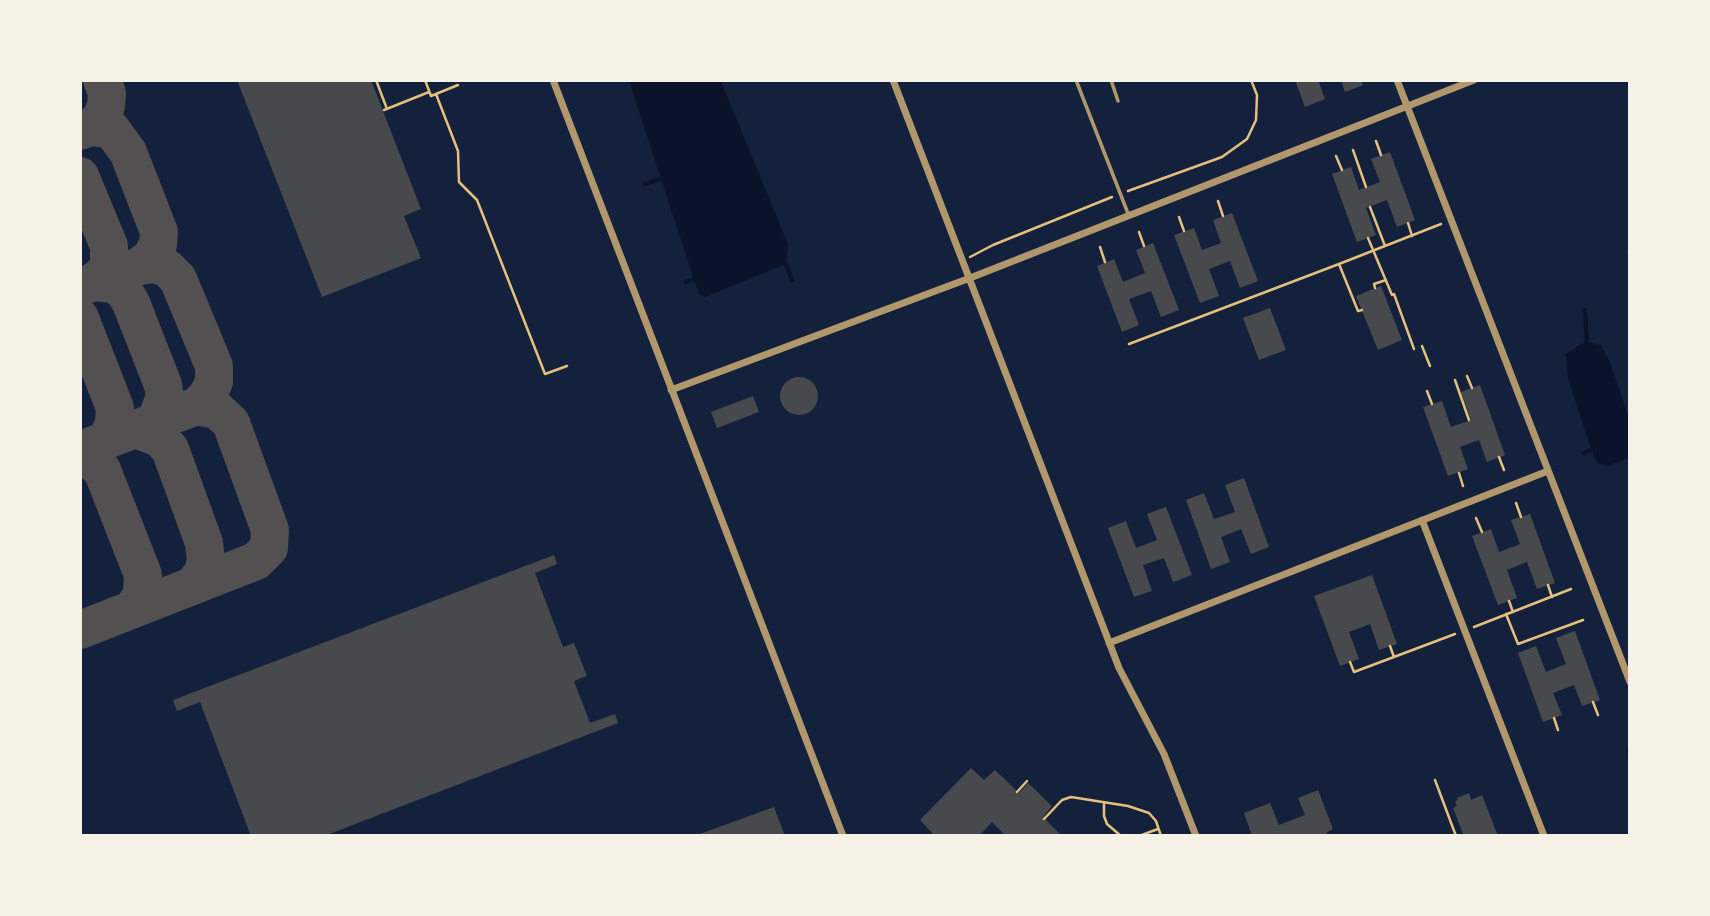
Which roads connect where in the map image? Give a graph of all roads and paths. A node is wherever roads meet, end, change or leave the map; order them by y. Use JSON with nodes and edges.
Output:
{"nodes":[{"id":1,"x":376,"y":80,"type":"edge"},
{"id":2,"x":553,"y":80,"type":"edge"},
{"id":3,"x":892,"y":80,"type":"edge"},
{"id":4,"x":1076,"y":80,"type":"edge"},
{"id":5,"x":1111,"y":80,"type":"edge"},
{"id":6,"x":1251,"y":80,"type":"edge"},
{"id":7,"x":1396,"y":80,"type":"edge"},
{"id":8,"x":1474,"y":80,"type":"edge"},
{"id":9,"x":427,"y":81,"type":"edge"},
{"id":10,"x":458,"y":85,"type":"dead end"},
{"id":11,"x":429,"y":92,"type":"junction"},
{"id":12,"x":436,"y":94,"type":"junction"},
{"id":13,"x":1118,"y":101,"type":"dead end"},
{"id":14,"x":1407,"y":106,"type":"junction"},
{"id":15,"x":1376,"y":141,"type":"dead end"},
{"id":16,"x":1353,"y":149,"type":"dead end"},
{"id":17,"x":1381,"y":155,"type":"dead end"},
{"id":18,"x":1336,"y":156,"type":"dead end"},
{"id":19,"x":1342,"y":170,"type":"dead end"},
{"id":20,"x":1366,"y":187,"type":"dead end"},
{"id":21,"x":1121,"y":194,"type":"junction"},
{"id":22,"x":1218,"y":201,"type":"dead end"},
{"id":23,"x":1370,"y":207,"type":"dead end"},
{"id":24,"x":1129,"y":216,"type":"junction"},
{"id":25,"x":1223,"y":216,"type":"dead end"},
{"id":26,"x":1179,"y":217,"type":"dead end"},
{"id":27,"x":1451,"y":220,"type":"junction"},
{"id":28,"x":1408,"y":223,"type":"dead end"},
{"id":29,"x":1184,"y":231,"type":"dead end"},
{"id":30,"x":1139,"y":232,"type":"dead end"},
{"id":31,"x":1412,"y":236,"type":"junction"},
{"id":32,"x":1368,"y":238,"type":"dead end"},
{"id":33,"x":1144,"y":246,"type":"dead end"},
{"id":34,"x":1385,"y":246,"type":"junction"},
{"id":35,"x":1100,"y":247,"type":"dead end"},
{"id":36,"x":1374,"y":251,"type":"junction"},
{"id":37,"x":962,"y":260,"type":"junction"},
{"id":38,"x":1105,"y":262,"type":"dead end"},
{"id":39,"x":1339,"y":264,"type":"junction"},
{"id":40,"x":970,"y":278,"type":"junction"},
{"id":41,"x":1386,"y":280,"type":"junction"},
{"id":42,"x":1376,"y":288,"type":"dead end"},
{"id":43,"x":1362,"y":310,"type":"dead end"},
{"id":44,"x":1129,"y":344,"type":"dead end"},
{"id":45,"x":1422,"y":346,"type":"dead end"},
{"id":46,"x":1414,"y":349,"type":"dead end"},
{"id":47,"x":568,"y":366,"type":"dead end"},
{"id":48,"x":1430,"y":366,"type":"dead end"},
{"id":49,"x":1467,"y":376,"type":"dead end"},
{"id":50,"x":1455,"y":380,"type":"dead end"},
{"id":51,"x":1472,"y":388,"type":"dead end"},
{"id":52,"x":671,"y":390,"type":"junction"},
{"id":53,"x":1427,"y":391,"type":"dead end"},
{"id":54,"x":1432,"y":404,"type":"dead end"},
{"id":55,"x":1469,"y":420,"type":"dead end"},
{"id":56,"x":1499,"y":457,"type":"dead end"},
{"id":57,"x":1504,"y":470,"type":"dead end"},
{"id":58,"x":1548,"y":471,"type":"junction"},
{"id":59,"x":1459,"y":472,"type":"dead end"},
{"id":60,"x":1463,"y":486,"type":"dead end"},
{"id":61,"x":1516,"y":503,"type":"dead end"},
{"id":62,"x":1521,"y":517,"type":"dead end"},
{"id":63,"x":1476,"y":518,"type":"dead end"},
{"id":64,"x":1422,"y":520,"type":"junction"},
{"id":65,"x":1482,"y":532,"type":"dead end"},
{"id":66,"x":1548,"y":586,"type":"dead end"},
{"id":67,"x":1552,"y":597,"type":"dead end"},
{"id":68,"x":1509,"y":601,"type":"dead end"},
{"id":69,"x":1513,"y":612,"type":"dead end"},
{"id":70,"x":1506,"y":614,"type":"dead end"},
{"id":71,"x":1583,"y":620,"type":"dead end"},
{"id":72,"x":1563,"y":627,"type":"junction"},
{"id":73,"x":1566,"y":633,"type":"dead end"},
{"id":74,"x":1524,"y":642,"type":"junction"},
{"id":75,"x":1109,"y":643,"type":"junction"},
{"id":76,"x":1390,"y":646,"type":"dead end"},
{"id":77,"x":1527,"y":648,"type":"dead end"},
{"id":78,"x":1394,"y":657,"type":"dead end"},
{"id":79,"x":1350,"y":662,"type":"dead end"},
{"id":80,"x":1354,"y":673,"type":"dead end"},
{"id":81,"x":1629,"y":682,"type":"edge"},
{"id":82,"x":1593,"y":702,"type":"dead end"},
{"id":83,"x":1598,"y":715,"type":"dead end"},
{"id":84,"x":1554,"y":718,"type":"dead end"},
{"id":85,"x":1558,"y":730,"type":"dead end"},
{"id":86,"x":1435,"y":780,"type":"dead end"},
{"id":87,"x":1027,"y":781,"type":"dead end"},
{"id":88,"x":1017,"y":792,"type":"dead end"},
{"id":89,"x":1104,"y":802,"type":"junction"},
{"id":90,"x":1044,"y":819,"type":"dead end"},
{"id":91,"x":1158,"y":829,"type":"junction"},
{"id":92,"x":843,"y":835,"type":"edge"},
{"id":93,"x":1121,"y":835,"type":"edge"},
{"id":94,"x":1139,"y":835,"type":"edge"},
{"id":95,"x":1161,"y":835,"type":"edge"},
{"id":96,"x":1196,"y":835,"type":"edge"},
{"id":97,"x":1456,"y":835,"type":"edge"},
{"id":98,"x":1544,"y":835,"type":"edge"}],
"edges":[{"from":1,"to":11,"type":"path"},
{"from":2,"to":52,"type":"street"},
{"from":3,"to":37,"type":"street"},
{"from":4,"to":21,"type":"lane"},
{"from":5,"to":13,"type":"lane"},
{"from":6,"to":21,"type":"path"},
{"from":7,"to":14,"type":"street"},
{"from":8,"to":14,"type":"street"},
{"from":9,"to":11,"type":"path"},
{"from":10,"to":12,"type":"path"},
{"from":11,"to":12,"type":"path"},
{"from":12,"to":47,"type":"path"},
{"from":14,"to":24,"type":"street"},
{"from":14,"to":27,"type":"street"},
{"from":15,"to":17,"type":"path"},
{"from":16,"to":20,"type":"path"},
{"from":18,"to":19,"type":"path"},
{"from":21,"to":24,"type":"lane"},
{"from":21,"to":37,"type":"path"},
{"from":22,"to":25,"type":"path"},
{"from":23,"to":34,"type":"path"},
{"from":24,"to":40,"type":"street"},
{"from":26,"to":29,"type":"path"},
{"from":27,"to":31,"type":"path"},
{"from":27,"to":58,"type":"street"},
{"from":28,"to":31,"type":"path"},
{"from":30,"to":33,"type":"path"},
{"from":31,"to":34,"type":"path"},
{"from":32,"to":36,"type":"path"},
{"from":34,"to":36,"type":"path"},
{"from":35,"to":38,"type":"path"},
{"from":36,"to":39,"type":"path"},
{"from":36,"to":41,"type":"path"},
{"from":37,"to":40,"type":"street"},
{"from":39,"to":43,"type":"path"},
{"from":39,"to":44,"type":"path"},
{"from":40,"to":52,"type":"street"},
{"from":40,"to":75,"type":"street"},
{"from":41,"to":42,"type":"path"},
{"from":41,"to":46,"type":"path"},
{"from":45,"to":48,"type":"path"},
{"from":49,"to":51,"type":"path"},
{"from":50,"to":55,"type":"path"},
{"from":52,"to":92,"type":"street"},
{"from":53,"to":54,"type":"path"},
{"from":56,"to":57,"type":"path"},
{"from":58,"to":64,"type":"street"},
{"from":58,"to":81,"type":"street"},
{"from":59,"to":60,"type":"path"},
{"from":61,"to":62,"type":"path"},
{"from":63,"to":65,"type":"path"},
{"from":64,"to":75,"type":"street"},
{"from":64,"to":98,"type":"street"},
{"from":66,"to":67,"type":"path"},
{"from":68,"to":69,"type":"path"},
{"from":70,"to":74,"type":"path"},
{"from":71,"to":72,"type":"path"},
{"from":72,"to":73,"type":"path"},
{"from":72,"to":74,"type":"path"},
{"from":74,"to":77,"type":"path"},
{"from":75,"to":96,"type":"street"},
{"from":76,"to":78,"type":"path"},
{"from":79,"to":80,"type":"path"},
{"from":82,"to":83,"type":"path"},
{"from":84,"to":85,"type":"path"},
{"from":86,"to":97,"type":"path"},
{"from":87,"to":88,"type":"path"},
{"from":89,"to":90,"type":"path"},
{"from":89,"to":91,"type":"path"},
{"from":89,"to":93,"type":"path"},
{"from":91,"to":94,"type":"path"},
{"from":91,"to":95,"type":"path"}]}
